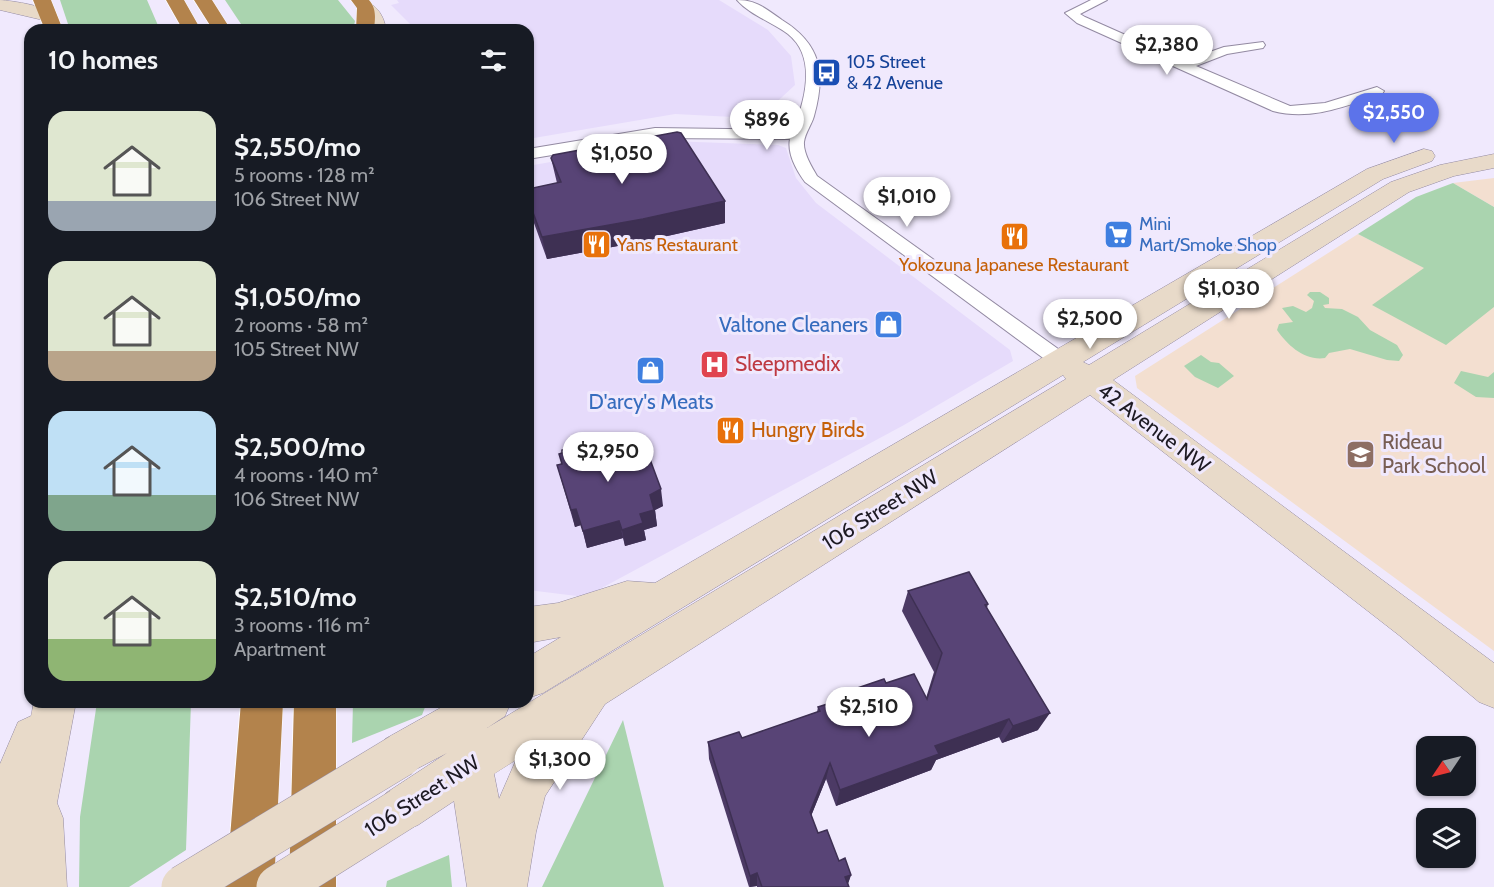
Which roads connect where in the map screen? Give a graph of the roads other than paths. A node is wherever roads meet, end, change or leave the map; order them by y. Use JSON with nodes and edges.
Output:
{"nodes":[{"id":1,"x":175,"y":0,"type":"edge"},
{"id":2,"x":203,"y":0,"type":"edge"},
{"id":3,"x":743,"y":0,"type":"edge"},
{"id":4,"x":1101,"y":0,"type":"edge"},
{"id":5,"x":363,"y":4,"type":"edge"},
{"id":6,"x":0,"y":5,"type":"edge"},
{"id":7,"x":50,"y":21,"type":"edge"},
{"id":8,"x":189,"y":24,"type":"edge"},
{"id":9,"x":218,"y":24,"type":"edge"},
{"id":10,"x":365,"y":24,"type":"edge"},
{"id":11,"x":376,"y":24,"type":"edge"},
{"id":12,"x":1258,"y":45,"type":"dead end"},
{"id":13,"x":1184,"y":66,"type":"junction"},
{"id":14,"x":1377,"y":91,"type":"dead end"},
{"id":15,"x":809,"y":102,"type":"junction"},
{"id":16,"x":738,"y":133,"type":"junction"},
{"id":17,"x":797,"y":135,"type":"junction"},
{"id":18,"x":1494,"y":145,"type":"edge"},
{"id":19,"x":534,"y":153,"type":"edge"},
{"id":20,"x":1494,"y":161,"type":"edge"},
{"id":21,"x":1062,"y":360,"type":"junction"},
{"id":22,"x":1090,"y":380,"type":"junction"},
{"id":23,"x":664,"y":597,"type":"junction"},
{"id":24,"x":534,"y":624,"type":"edge"},
{"id":25,"x":534,"y":675,"type":"edge"},
{"id":26,"x":594,"y":688,"type":"junction"},
{"id":27,"x":1494,"y":688,"type":"edge"},
{"id":28,"x":45,"y":708,"type":"edge"},
{"id":29,"x":54,"y":708,"type":"edge"},
{"id":30,"x":262,"y":708,"type":"edge"},
{"id":31,"x":315,"y":708,"type":"edge"},
{"id":32,"x":472,"y":708,"type":"edge"},
{"id":33,"x":473,"y":708,"type":"edge"},
{"id":34,"x":470,"y":764,"type":"junction"},
{"id":35,"x":39,"y":783,"type":"junction"},
{"id":36,"x":0,"y":819,"type":"edge"},
{"id":37,"x":12,"y":887,"type":"edge"},
{"id":38,"x":43,"y":887,"type":"edge"},
{"id":39,"x":183,"y":887,"type":"edge"},
{"id":40,"x":250,"y":887,"type":"edge"},
{"id":41,"x":278,"y":887,"type":"edge"},
{"id":42,"x":313,"y":887,"type":"edge"},
{"id":43,"x":491,"y":887,"type":"edge"},
{"id":44,"x":503,"y":887,"type":"edge"}],
"edges":[{"from":1,"to":8,"type":"highway"},
{"from":2,"to":9,"type":"highway"},
{"from":3,"to":15,"type":"street"},
{"from":4,"to":13,"type":"street"},
{"from":5,"to":10,"type":"highway"},
{"from":5,"to":11,"type":"street"},
{"from":6,"to":7,"type":"street"},
{"from":12,"to":13,"type":"street"},
{"from":13,"to":14,"type":"street"},
{"from":15,"to":16,"type":"street"},
{"from":15,"to":17,"type":"street"},
{"from":16,"to":17,"type":"street"},
{"from":16,"to":19,"type":"street"},
{"from":17,"to":21,"type":"street","name":"42 Avenue NW"},
{"from":18,"to":21,"type":"street","name":"106 Street NW"},
{"from":20,"to":22,"type":"street","name":"106 Street NW"},
{"from":21,"to":22,"type":"street","name":"42 Avenue NW"},
{"from":21,"to":23,"type":"street","name":"106 Street NW"},
{"from":22,"to":26,"type":"street","name":"106 Street NW"},
{"from":22,"to":27,"type":"street","name":"42 Avenue NW"},
{"from":23,"to":24,"type":"street"},
{"from":23,"to":25,"type":"street","name":"106 Street NW"},
{"from":26,"to":34,"type":"street","name":"106 Street NW"},
{"from":26,"to":44,"type":"street"},
{"from":28,"to":36,"type":"street"},
{"from":29,"to":35,"type":"street"},
{"from":30,"to":40,"type":"highway"},
{"from":31,"to":42,"type":"highway"},
{"from":32,"to":39,"type":"street","name":"106 Street NW","bridge":true},
{"from":33,"to":34,"type":"street"},
{"from":34,"to":41,"type":"street","name":"106 Street NW","bridge":true},
{"from":34,"to":43,"type":"street"},
{"from":35,"to":37,"type":"street"},
{"from":35,"to":38,"type":"street"}]}
